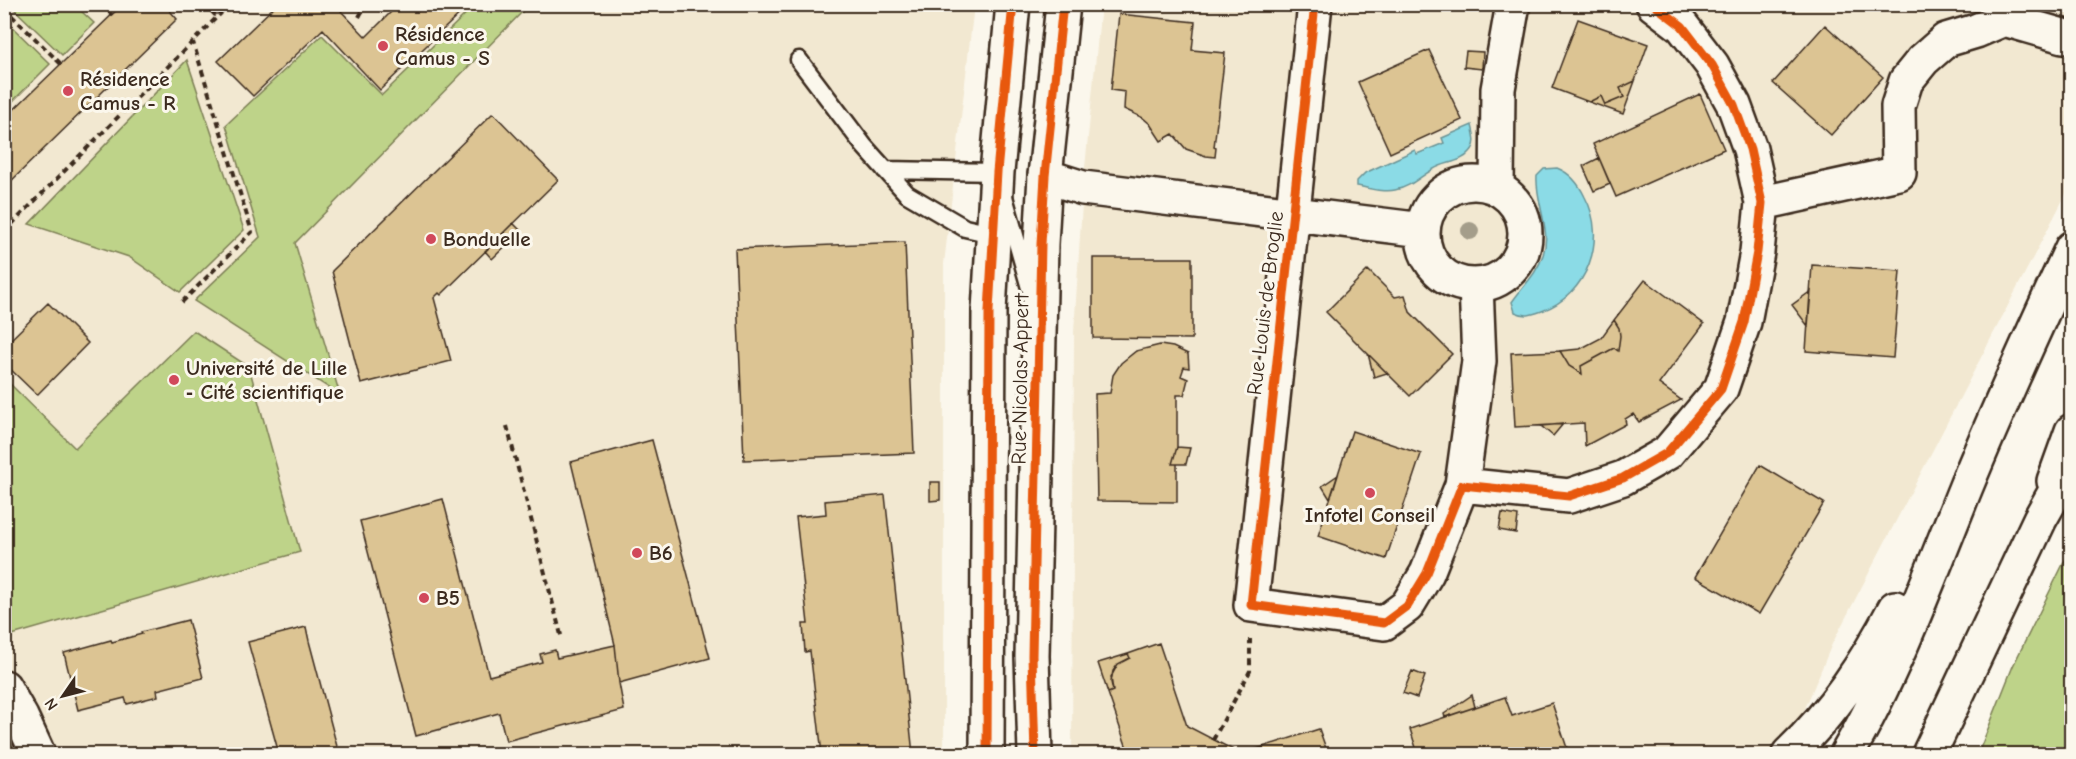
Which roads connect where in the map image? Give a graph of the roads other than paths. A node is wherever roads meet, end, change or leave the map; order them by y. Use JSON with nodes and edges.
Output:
{"nodes":[{"id":1,"x":1013,"y":4,"type":"edge"},
{"id":2,"x":1063,"y":4,"type":"edge"},
{"id":3,"x":1315,"y":4,"type":"edge"},
{"id":4,"x":1513,"y":4,"type":"edge"},
{"id":5,"x":1653,"y":4,"type":"edge"},
{"id":6,"x":2063,"y":36,"type":"dead end"},
{"id":7,"x":798,"y":60,"type":"dead end"},
{"id":8,"x":885,"y":170,"type":"junction"},
{"id":9,"x":997,"y":172,"type":"junction"},
{"id":10,"x":1045,"y":176,"type":"junction"},
{"id":11,"x":1497,"y":188,"type":"junction"},
{"id":12,"x":1762,"y":203,"type":"junction"},
{"id":13,"x":1294,"y":212,"type":"junction"},
{"id":14,"x":1423,"y":230,"type":"junction"},
{"id":15,"x":993,"y":234,"type":"junction"},
{"id":16,"x":2072,"y":248,"type":"edge"},
{"id":17,"x":1476,"y":285,"type":"junction"},
{"id":18,"x":1039,"y":320,"type":"junction"},
{"id":19,"x":1990,"y":429,"type":"junction"},
{"id":20,"x":2072,"y":431,"type":"edge"},
{"id":21,"x":2072,"y":462,"type":"edge"},
{"id":22,"x":1461,"y":485,"type":"junction"},
{"id":23,"x":2040,"y":519,"type":"junction"},
{"id":24,"x":4,"y":687,"type":"edge"},
{"id":25,"x":38,"y":754,"type":"edge"},
{"id":26,"x":987,"y":754,"type":"edge"},
{"id":27,"x":1035,"y":754,"type":"edge"},
{"id":28,"x":1789,"y":754,"type":"edge"},
{"id":29,"x":1847,"y":754,"type":"edge"},
{"id":30,"x":1929,"y":754,"type":"edge"}],
"edges":[{"from":1,"to":9,"type":"main road","name":"Rue Nicolas Appert"},
{"from":2,"to":10,"type":"main road","name":"Rue Nicolas Appert"},
{"from":3,"to":13,"type":"main road","name":"Rue Louis de Broglie"},
{"from":4,"to":11,"type":"main road"},
{"from":5,"to":12,"type":"main road"},
{"from":6,"to":12,"type":"main road"},
{"from":7,"to":8,"type":"lane"},
{"from":8,"to":9,"type":"lane"},
{"from":8,"to":15,"type":"lane"},
{"from":9,"to":15,"type":"main road","name":"Rue Nicolas Appert"},
{"from":9,"to":18,"type":"lane"},
{"from":10,"to":13,"type":"main road"},
{"from":10,"to":18,"type":"main road","name":"Rue Nicolas Appert"},
{"from":11,"to":14,"type":"main road"},
{"from":11,"to":17,"type":"main road"},
{"from":12,"to":22,"type":"main road"},
{"from":13,"to":14,"type":"main road"},
{"from":13,"to":22,"type":"main road","name":"Rue Louis de Broglie"},
{"from":14,"to":17,"type":"main road"},
{"from":15,"to":26,"type":"main road","name":"Rue Nicolas Appert"},
{"from":16,"to":19,"type":"main road"},
{"from":17,"to":22,"type":"main road"},
{"from":18,"to":27,"type":"main road","name":"Rue Nicolas Appert"},
{"from":19,"to":28,"type":"main road"},
{"from":19,"to":29,"type":"main road"},
{"from":20,"to":23,"type":"main road"},
{"from":21,"to":23,"type":"main road"},
{"from":23,"to":30,"type":"main road"},
{"from":24,"to":25,"type":"main road"}]}
